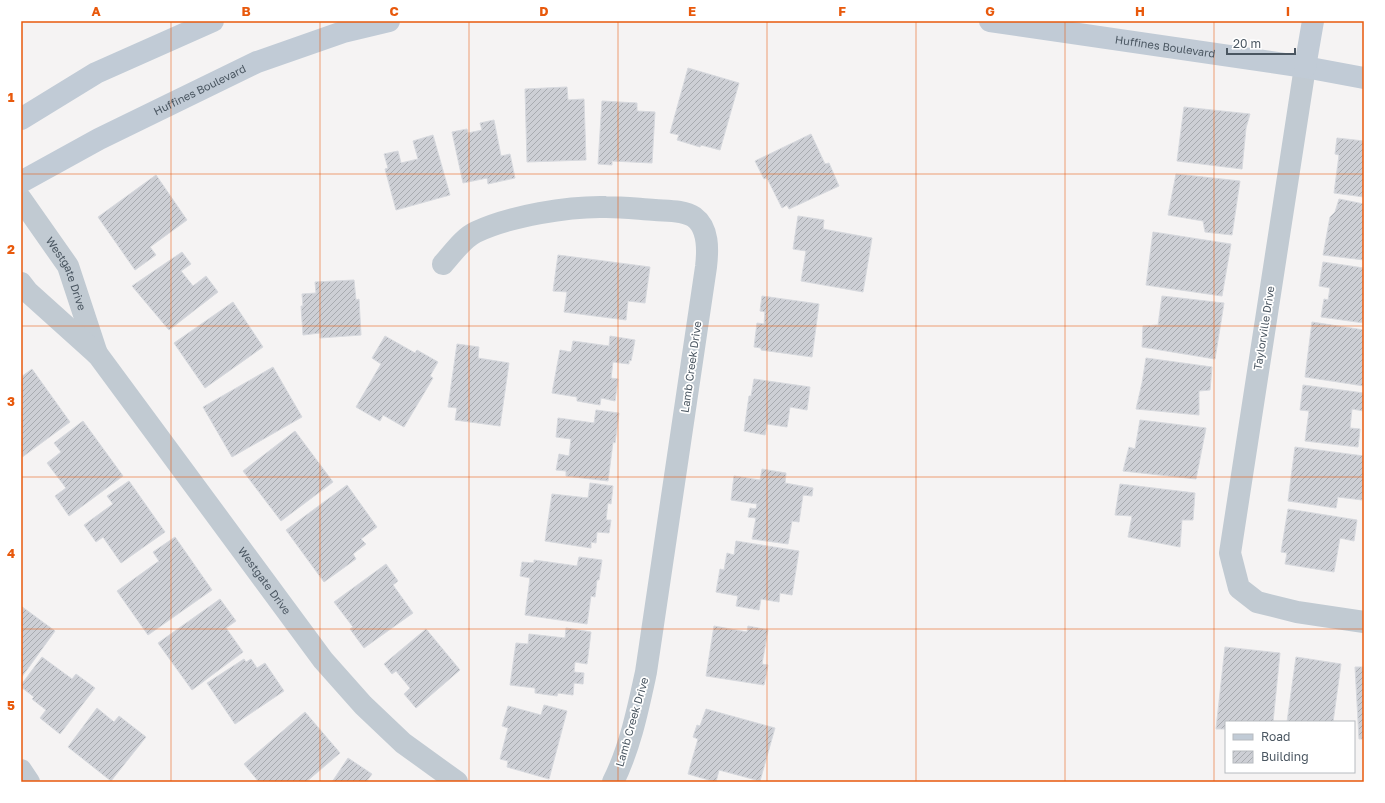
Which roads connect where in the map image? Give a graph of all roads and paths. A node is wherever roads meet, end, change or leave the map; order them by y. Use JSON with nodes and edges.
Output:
{"nodes":[{"id":1,"x":213,"y":21,"type":"edge"},
{"id":2,"x":389,"y":21,"type":"edge"},
{"id":3,"x":990,"y":21,"type":"edge"},
{"id":4,"x":1313,"y":21,"type":"edge"},
{"id":5,"x":1305,"y":67,"type":"junction"},
{"id":6,"x":1364,"y":78,"type":"edge"},
{"id":7,"x":21,"y":119,"type":"edge"},
{"id":8,"x":21,"y":182,"type":"edge"},
{"id":9,"x":21,"y":199,"type":"edge"},
{"id":10,"x":443,"y":264,"type":"dead end"},
{"id":11,"x":21,"y":284,"type":"edge"},
{"id":12,"x":98,"y":355,"type":"junction"},
{"id":13,"x":1364,"y":622,"type":"edge"},
{"id":14,"x":21,"y":770,"type":"edge"},
{"id":15,"x":29,"y":782,"type":"edge"},
{"id":16,"x":457,"y":782,"type":"edge"},
{"id":17,"x":613,"y":782,"type":"edge"}],
"edges":[{"from":1,"to":7,"type":"main road"},
{"from":2,"to":8,"type":"main road","name":"Huffines Boulevard"},
{"from":3,"to":5,"type":"main road","name":"Huffines Boulevard"},
{"from":4,"to":5,"type":"main road"},
{"from":5,"to":6,"type":"main road","name":"Huffines Boulevard"},
{"from":5,"to":13,"type":"street","name":"Taylorville Drive"},
{"from":9,"to":12,"type":"street","name":"Westgate Drive"},
{"from":10,"to":17,"type":"street","name":"Lamb Creek Drive"},
{"from":11,"to":12,"type":"street","name":"Westgate Drive"},
{"from":12,"to":16,"type":"street","name":"Westgate Drive"},
{"from":14,"to":15,"type":"street"}]}
